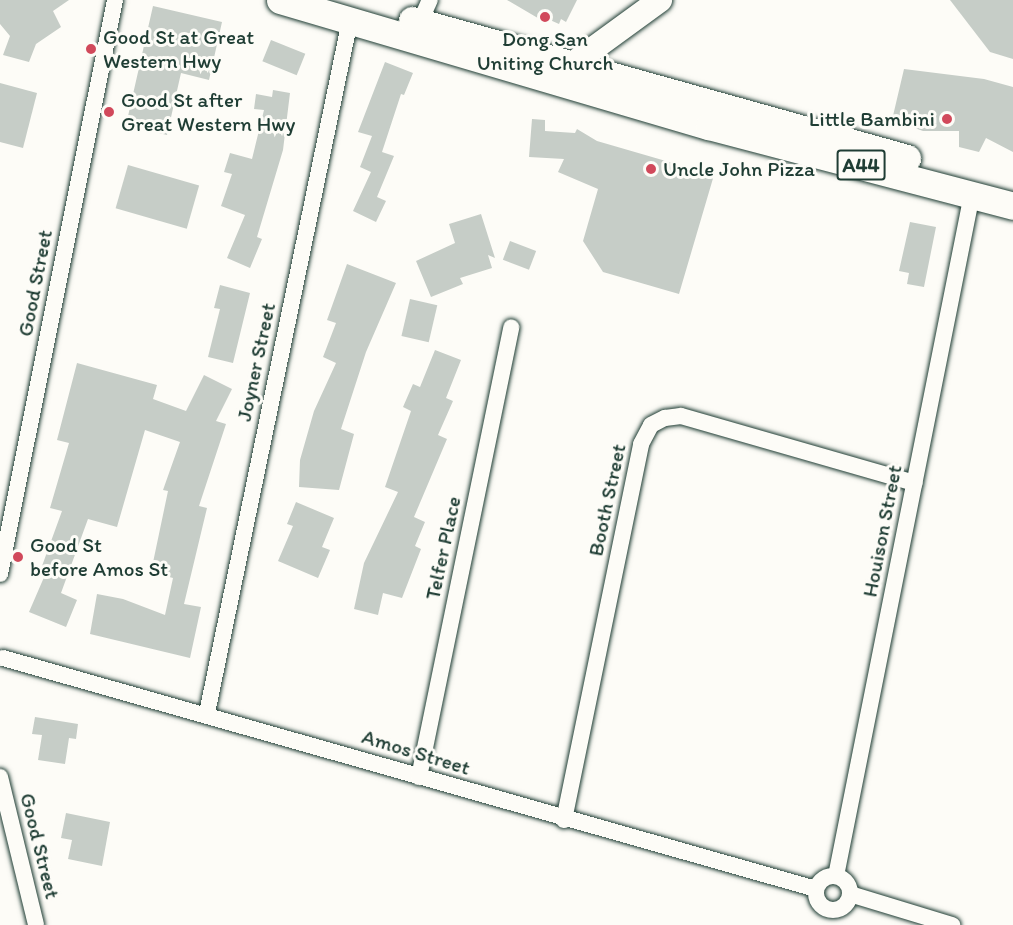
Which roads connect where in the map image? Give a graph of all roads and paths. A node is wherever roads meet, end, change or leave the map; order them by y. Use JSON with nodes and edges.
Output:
{"nodes":[{"id":1,"x":115,"y":0,"type":"edge"},
{"id":2,"x":280,"y":0,"type":"edge"},
{"id":3,"x":660,"y":0,"type":"edge"},
{"id":4,"x":349,"y":10,"type":"edge"},
{"id":5,"x":425,"y":11,"type":"edge"},
{"id":6,"x":572,"y":65,"type":"junction"},
{"id":7,"x":550,"y":81,"type":"junction"},
{"id":8,"x":1013,"y":188,"type":"edge"},
{"id":9,"x":972,"y":194,"type":"junction"},
{"id":10,"x":1013,"y":206,"type":"edge"},
{"id":11,"x":511,"y":327,"type":"dead end"},
{"id":12,"x":915,"y":483,"type":"junction"},
{"id":13,"x":0,"y":574,"type":"edge"},
{"id":14,"x":1,"y":656,"type":"edge"},
{"id":15,"x":207,"y":713,"type":"junction"},
{"id":16,"x":0,"y":777,"type":"edge"},
{"id":17,"x":419,"y":777,"type":"junction"},
{"id":18,"x":564,"y":820,"type":"junction"},
{"id":19,"x":836,"y":876,"type":"junction"},
{"id":20,"x":816,"y":889,"type":"junction"},
{"id":21,"x":850,"y":894,"type":"junction"},
{"id":22,"x":828,"y":918,"type":"edge"},
{"id":23,"x":36,"y":925,"type":"edge"},
{"id":24,"x":952,"y":925,"type":"edge"}],
"edges":[{"from":1,"to":13,"type":"street","name":"Good Street"},
{"from":2,"to":4,"type":"highway","number":"A44"},
{"from":3,"to":6,"type":"main road"},
{"from":4,"to":5,"type":"highway","number":"A44"},
{"from":4,"to":7,"type":"highway","number":"A44"},
{"from":4,"to":15,"type":"street","name":"Joyner Street"},
{"from":5,"to":6,"type":"highway","number":"A44"},
{"from":6,"to":7,"type":"main road"},
{"from":6,"to":8,"type":"highway","number":"A44"},
{"from":7,"to":9,"type":"highway","number":"A44"},
{"from":9,"to":10,"type":"highway","number":"A44"},
{"from":9,"to":12,"type":"street","name":"Houison Street"},
{"from":11,"to":17,"type":"street","name":"Telfer Place"},
{"from":12,"to":18,"type":"street","name":"Booth Street"},
{"from":12,"to":19,"type":"street","name":"Houison Street"},
{"from":14,"to":15,"type":"street","name":"Amos Street"},
{"from":15,"to":17,"type":"street","name":"Amos Street"},
{"from":16,"to":23,"type":"street","name":"Good Street"},
{"from":17,"to":18,"type":"street","name":"Amos Street"},
{"from":18,"to":20,"type":"street","name":"Amos Street"},
{"from":19,"to":20,"type":"street"},
{"from":19,"to":21,"type":"street"},
{"from":20,"to":22,"type":"street"},
{"from":21,"to":22,"type":"street"},
{"from":21,"to":24,"type":"street"}]}
